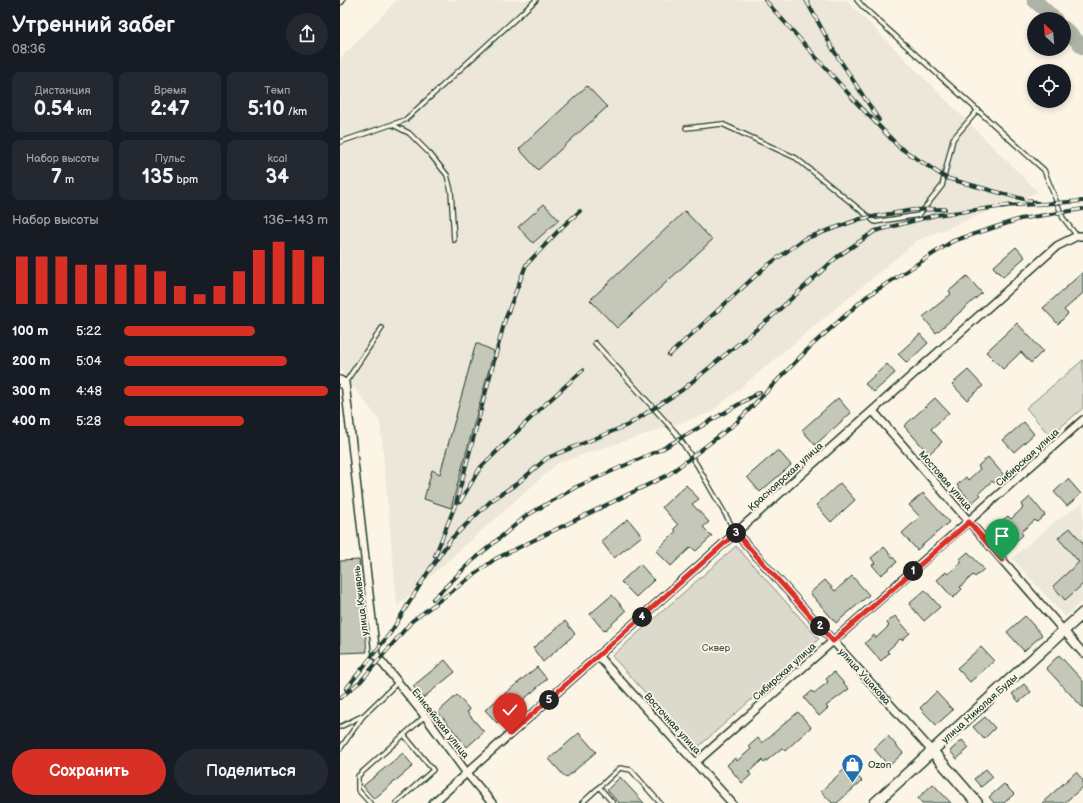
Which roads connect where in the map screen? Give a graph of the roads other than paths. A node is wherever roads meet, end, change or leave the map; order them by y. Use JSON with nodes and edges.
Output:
{"nodes":[{"id":1,"x":536,"y":0,"type":"edge"},
{"id":2,"x":857,"y":0,"type":"edge"},
{"id":3,"x":978,"y":110,"type":"junction"},
{"id":4,"x":393,"y":125,"type":"junction"},
{"id":5,"x":686,"y":128,"type":"dead end"},
{"id":6,"x":340,"y":142,"type":"edge"},
{"id":7,"x":1080,"y":236,"type":"edge"},
{"id":8,"x":454,"y":240,"type":"dead end"},
{"id":9,"x":382,"y":328,"type":"dead end"},
{"id":10,"x":595,"y":343,"type":"dead end"},
{"id":11,"x":342,"y":383,"type":"edge"},
{"id":12,"x":873,"y":411,"type":"junction"},
{"id":13,"x":1083,"y":420,"type":"edge"},
{"id":14,"x":969,"y":522,"type":"junction"},
{"id":15,"x":736,"y":533,"type":"junction"},
{"id":16,"x":1083,"y":613,"type":"edge"},
{"id":17,"x":1064,"y":631,"type":"junction"},
{"id":18,"x":833,"y":641,"type":"junction"},
{"id":19,"x":1083,"y":653,"type":"edge"},
{"id":20,"x":376,"y":655,"type":"joint"},
{"id":21,"x":598,"y":656,"type":"junction"},
{"id":22,"x":397,"y":683,"type":"junction"},
{"id":23,"x":362,"y":716,"type":"junction"},
{"id":24,"x":425,"y":716,"type":"junction"},
{"id":25,"x":340,"y":727,"type":"edge"},
{"id":26,"x":404,"y":735,"type":"junction"},
{"id":27,"x":340,"y":749,"type":"edge"},
{"id":28,"x":932,"y":751,"type":"junction"},
{"id":29,"x":695,"y":763,"type":"junction"},
{"id":30,"x":466,"y":772,"type":"junction"},
{"id":31,"x":599,"y":787,"type":"junction"},
{"id":32,"x":370,"y":803,"type":"edge"},
{"id":33,"x":396,"y":803,"type":"edge"},
{"id":34,"x":433,"y":803,"type":"edge"},
{"id":35,"x":492,"y":803,"type":"edge"},
{"id":36,"x":582,"y":803,"type":"edge"},
{"id":37,"x":613,"y":803,"type":"edge"},
{"id":38,"x":660,"y":803,"type":"edge"},
{"id":39,"x":732,"y":803,"type":"edge"},
{"id":40,"x":875,"y":803,"type":"edge"},
{"id":41,"x":977,"y":803,"type":"edge"}],
"edges":[{"from":1,"to":4,"type":"lane"},
{"from":2,"to":3,"type":"lane"},
{"from":3,"to":5,"type":"lane"},
{"from":3,"to":7,"type":"lane"},
{"from":4,"to":6,"type":"lane"},
{"from":4,"to":8,"type":"lane"},
{"from":7,"to":12,"type":"street","name":"Красноярская улица"},
{"from":9,"to":11,"type":"lane"},
{"from":10,"to":15,"type":"lane"},
{"from":11,"to":20,"type":"street","name":"улица Кживонь"},
{"from":12,"to":14,"type":"street","name":"Мостовая улица"},
{"from":12,"to":15,"type":"street","name":"Красноярская улица"},
{"from":13,"to":14,"type":"street","name":"Сибирская улица"},
{"from":14,"to":17,"type":"street","name":"Мостовая улица"},
{"from":14,"to":18,"type":"street","name":"Сибирская улица"},
{"from":15,"to":18,"type":"street","name":"улица Ушакова"},
{"from":15,"to":21,"type":"street","name":"Красноярская улица"},
{"from":16,"to":17,"type":"street","name":"улица Николая Буды"},
{"from":17,"to":19,"type":"street","name":"Мостовая улица"},
{"from":17,"to":28,"type":"street","name":"улица Николая Буды"},
{"from":18,"to":28,"type":"street","name":"улица Ушакова"},
{"from":18,"to":29,"type":"street","name":"Сибирская улица"},
{"from":20,"to":22,"type":"street","name":"Енисейская улица"},
{"from":21,"to":29,"type":"street","name":"Восточная улица"},
{"from":21,"to":30,"type":"street","name":"Красноярская улица"},
{"from":22,"to":23,"type":"lane"},
{"from":22,"to":24,"type":"street","name":"Енисейская улица"},
{"from":23,"to":25,"type":"lane"},
{"from":23,"to":27,"type":"lane"},
{"from":24,"to":26,"type":"lane"},
{"from":24,"to":30,"type":"street","name":"Енисейская улица"},
{"from":26,"to":32,"type":"lane"},
{"from":26,"to":33,"type":"lane"},
{"from":28,"to":40,"type":"street","name":"улица Николая Буды"},
{"from":28,"to":41,"type":"street","name":"улица Ушакова"},
{"from":29,"to":39,"type":"street","name":"Восточная улица"},
{"from":30,"to":34,"type":"street","name":"Красноярская улица"},
{"from":30,"to":35,"type":"street","name":"Енисейская улица"},
{"from":31,"to":36,"type":"lane"},
{"from":31,"to":37,"type":"lane"},
{"from":31,"to":38,"type":"lane"}]}
